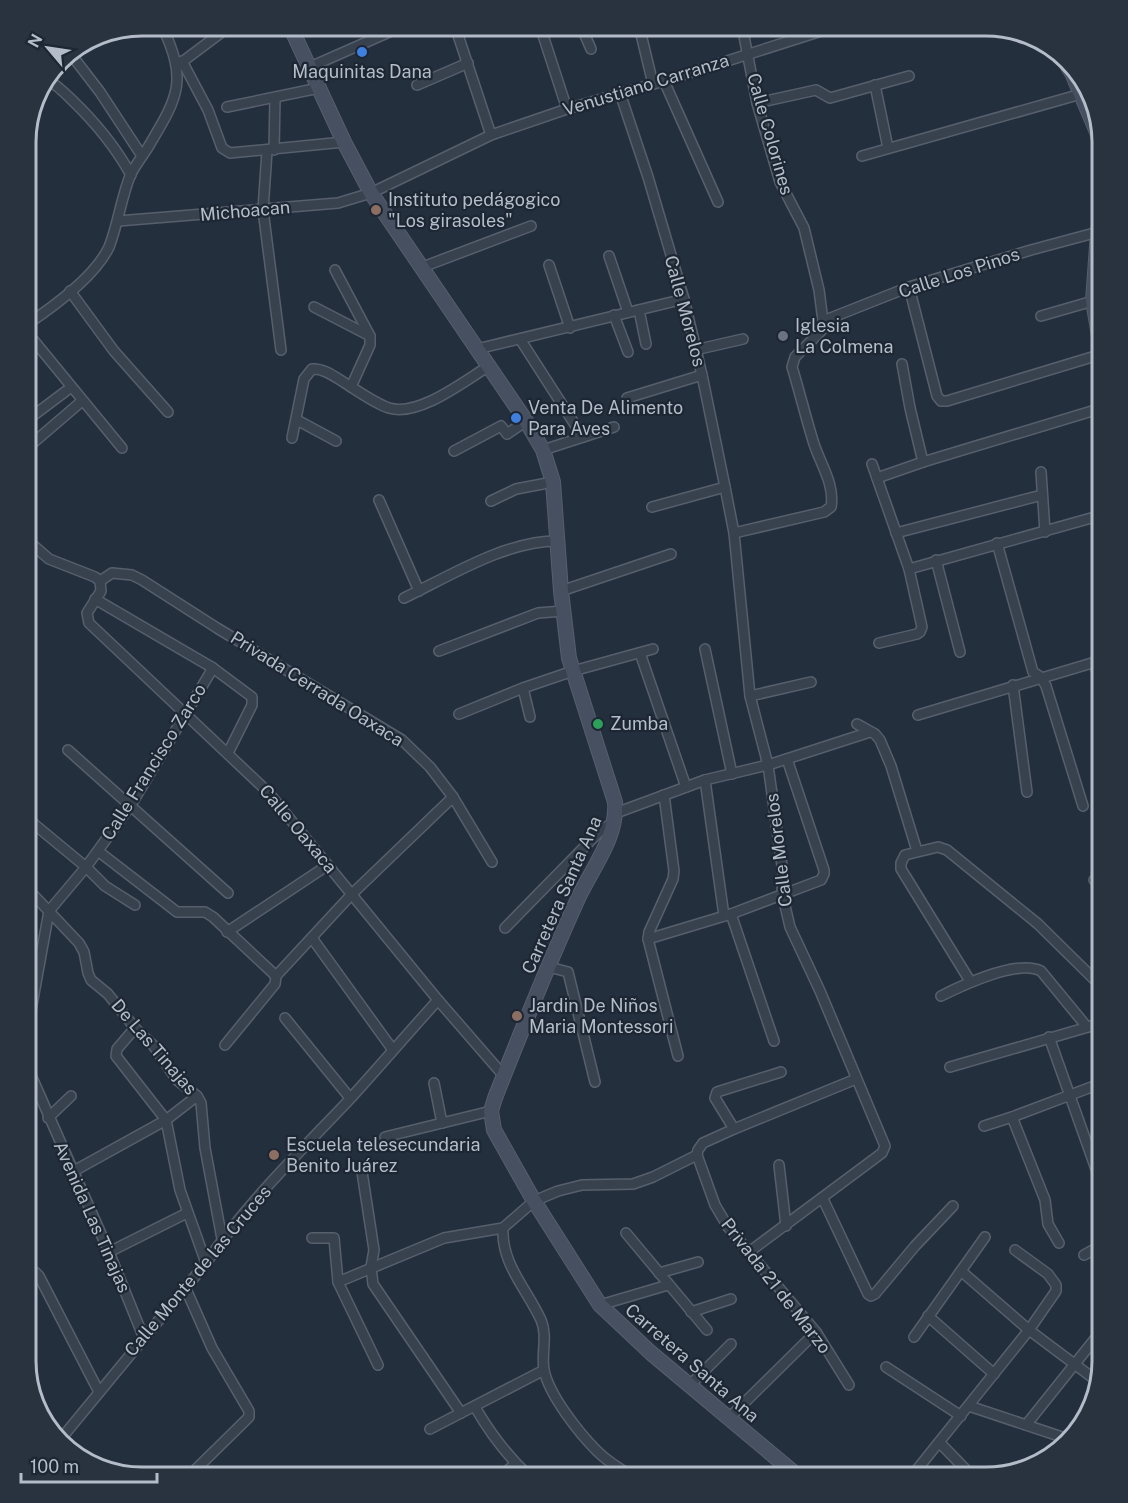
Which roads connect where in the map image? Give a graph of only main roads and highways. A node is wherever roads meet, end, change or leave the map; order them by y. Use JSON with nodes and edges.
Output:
{"nodes":[{"id":1,"x":295,"y":36,"type":"edge"},
{"id":2,"x":786,"y":1467,"type":"edge"}],
"edges":[{"from":1,"to":2,"type":"main road","name":"Carretera Santa Ana"}]}
